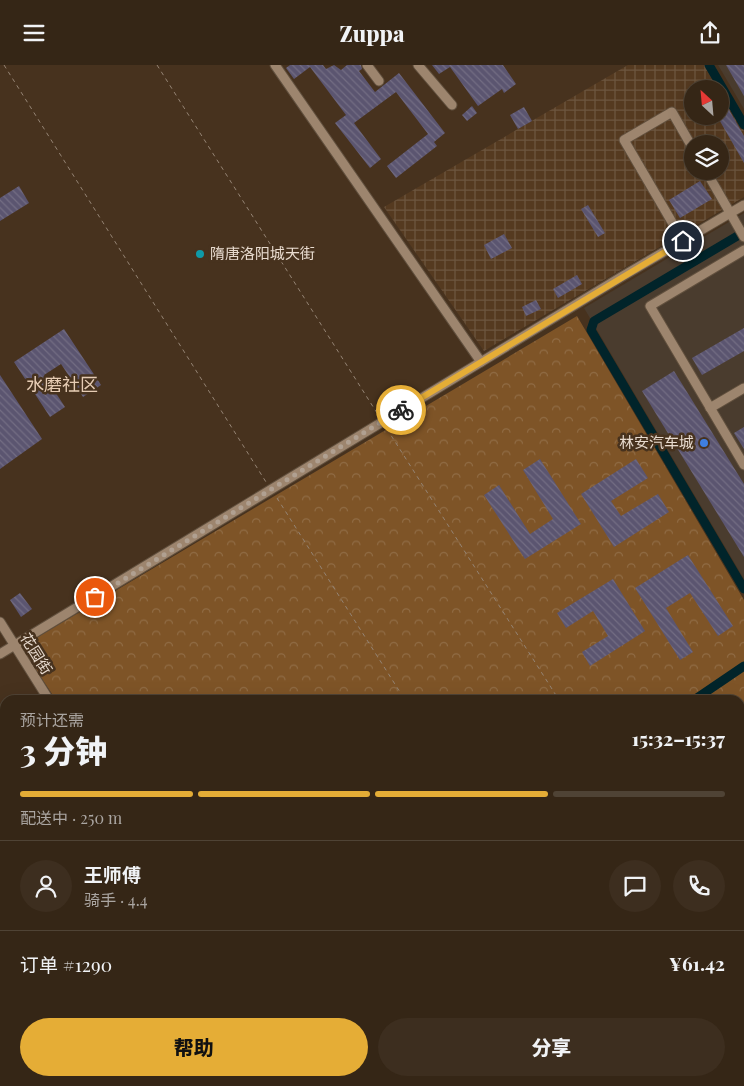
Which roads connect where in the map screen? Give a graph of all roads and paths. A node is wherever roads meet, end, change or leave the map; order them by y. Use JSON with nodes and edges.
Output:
{"nodes":[{"id":1,"x":4,"y":65,"type":"edge"},
{"id":2,"x":157,"y":65,"type":"edge"},
{"id":3,"x":275,"y":65,"type":"edge"},
{"id":4,"x":367,"y":65,"type":"edge"},
{"id":5,"x":418,"y":65,"type":"edge"},
{"id":6,"x":379,"y":81,"type":"dead end"},
{"id":7,"x":452,"y":105,"type":"dead end"},
{"id":8,"x":685,"y":135,"type":"edge"},
{"id":9,"x":711,"y":180,"type":"edge"},
{"id":10,"x":744,"y":205,"type":"edge"},
{"id":11,"x":730,"y":213,"type":"junction"},
{"id":12,"x":744,"y":237,"type":"edge"},
{"id":13,"x":683,"y":241,"type":"junction"},
{"id":14,"x":744,"y":251,"type":"edge"},
{"id":15,"x":481,"y":362,"type":"junction"},
{"id":16,"x":744,"y":387,"type":"edge"},
{"id":17,"x":710,"y":408,"type":"junction"},
{"id":18,"x":383,"y":422,"type":"junction"},
{"id":19,"x":744,"y":465,"type":"edge"},
{"id":20,"x":271,"y":489,"type":"junction"},
{"id":21,"x":0,"y":622,"type":"edge"},
{"id":22,"x":14,"y":645,"type":"junction"},
{"id":23,"x":0,"y":654,"type":"edge"},
{"id":24,"x":46,"y":695,"type":"edge"},
{"id":25,"x":402,"y":695,"type":"edge"},
{"id":26,"x":556,"y":695,"type":"edge"}],
"edges":[{"from":1,"to":20,"type":"path"},
{"from":2,"to":18,"type":"path"},
{"from":3,"to":15,"type":"street"},
{"from":4,"to":6,"type":"street"},
{"from":5,"to":7,"type":"street"},
{"from":8,"to":13,"type":"street"},
{"from":9,"to":11,"type":"street"},
{"from":10,"to":11,"type":"street"},
{"from":11,"to":12,"type":"street"},
{"from":11,"to":13,"type":"street"},
{"from":13,"to":15,"type":"street"},
{"from":14,"to":17,"type":"street"},
{"from":15,"to":18,"type":"street"},
{"from":16,"to":17,"type":"street"},
{"from":17,"to":19,"type":"street"},
{"from":18,"to":20,"type":"street"},
{"from":18,"to":26,"type":"path"},
{"from":20,"to":22,"type":"street"},
{"from":20,"to":25,"type":"path"},
{"from":21,"to":22,"type":"street","name":"花园街"},
{"from":22,"to":23,"type":"street"},
{"from":22,"to":24,"type":"street","name":"花园街"}]}
